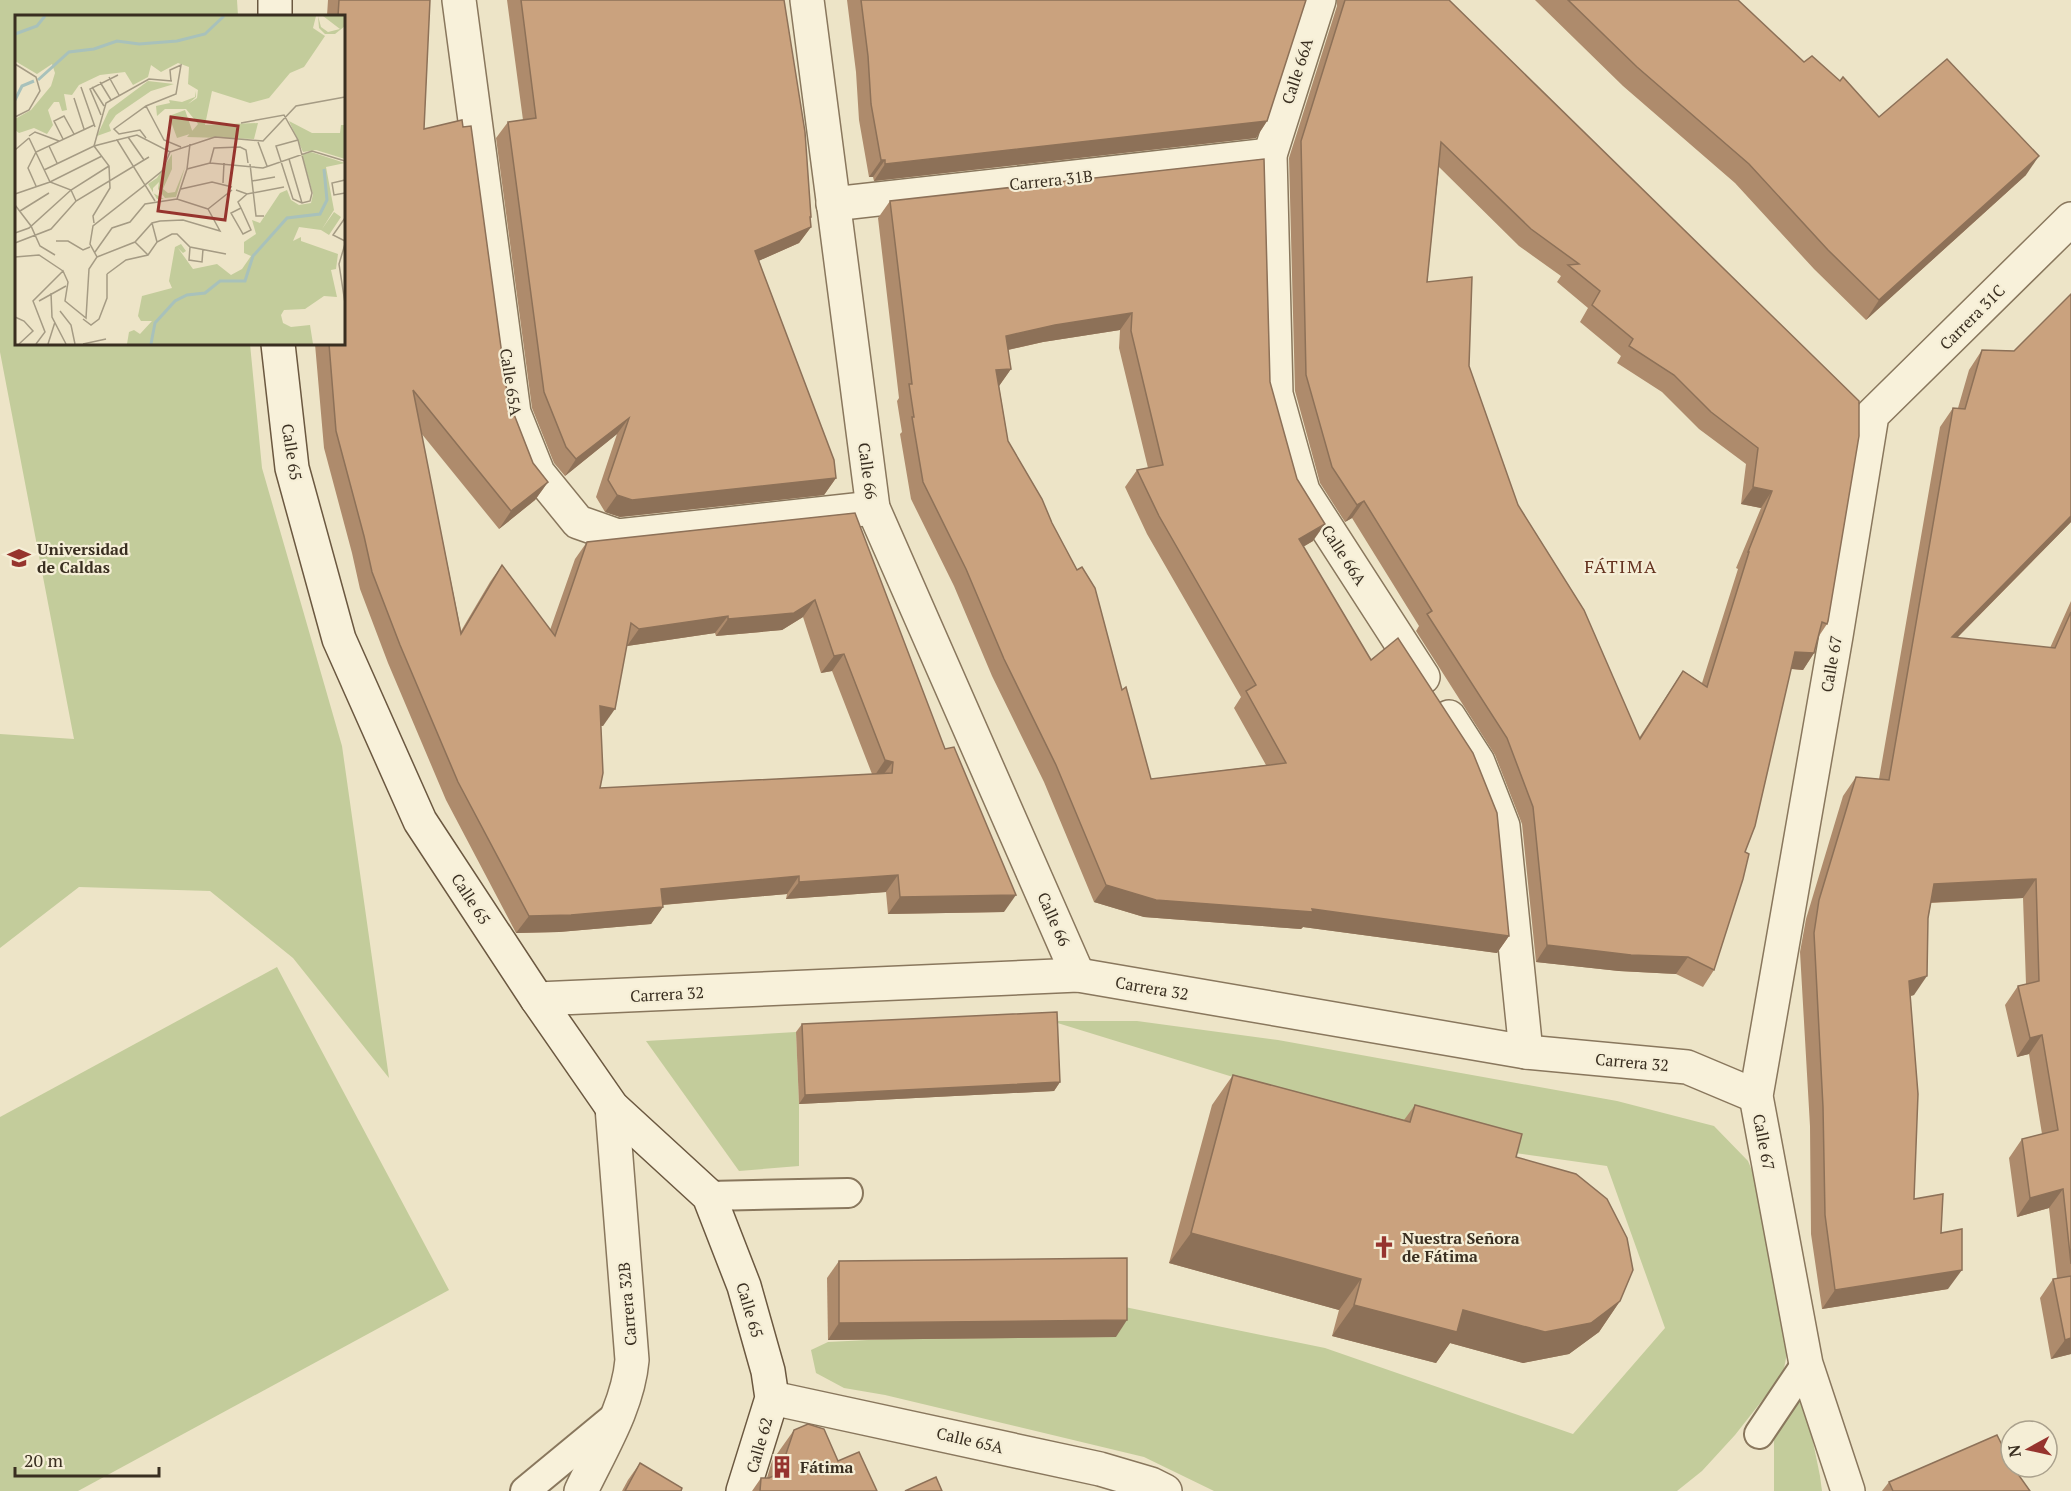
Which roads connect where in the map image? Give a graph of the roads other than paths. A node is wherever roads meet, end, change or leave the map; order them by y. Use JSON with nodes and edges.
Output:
{"nodes":[{"id":1,"x":459,"y":0,"type":"edge"},
{"id":2,"x":807,"y":0,"type":"edge"},
{"id":3,"x":1319,"y":0,"type":"edge"},
{"id":4,"x":1270,"y":155,"type":"junction"},
{"id":5,"x":833,"y":204,"type":"junction"},
{"id":6,"x":2071,"y":219,"type":"edge"},
{"id":7,"x":278,"y":345,"type":"edge"},
{"id":8,"x":1847,"y":390,"type":"edge"},
{"id":9,"x":1872,"y":415,"type":"junction"},
{"id":10,"x":873,"y":507,"type":"junction"},
{"id":11,"x":1078,"y":975,"type":"junction"},
{"id":12,"x":537,"y":999,"type":"junction"},
{"id":13,"x":1526,"y":1052,"type":"junction"},
{"id":14,"x":1756,"y":1096,"type":"junction"},
{"id":15,"x":612,"y":1107,"type":"junction"},
{"id":16,"x":848,"y":1193,"type":"dead end"},
{"id":17,"x":709,"y":1196,"type":"junction"},
{"id":18,"x":1806,"y":1364,"type":"junction"},
{"id":19,"x":772,"y":1398,"type":"junction"},
{"id":20,"x":617,"y":1415,"type":"junction"},
{"id":21,"x":1759,"y":1434,"type":"dead end"},
{"id":22,"x":525,"y":1491,"type":"edge"},
{"id":23,"x":581,"y":1491,"type":"edge"},
{"id":24,"x":744,"y":1491,"type":"edge"},
{"id":25,"x":1165,"y":1491,"type":"edge"},
{"id":26,"x":1848,"y":1491,"type":"edge"}],
"edges":[{"from":1,"to":10,"type":"street","name":"Calle 65A"},
{"from":2,"to":5,"type":"street","name":"Calle 66"},
{"from":3,"to":4,"type":"street","name":"Calle 66A"},
{"from":4,"to":5,"type":"street","name":"Carrera 31B"},
{"from":4,"to":13,"type":"street","name":"Calle 66A"},
{"from":5,"to":10,"type":"street","name":"Calle 66"},
{"from":6,"to":9,"type":"street","name":"Carrera 31C"},
{"from":7,"to":12,"type":"street","name":"Calle 65"},
{"from":8,"to":9,"type":"street"},
{"from":9,"to":14,"type":"street","name":"Calle 67"},
{"from":10,"to":11,"type":"street","name":"Calle 66"},
{"from":11,"to":12,"type":"street","name":"Carrera 32"},
{"from":11,"to":13,"type":"street","name":"Carrera 32"},
{"from":12,"to":15,"type":"street","name":"Calle 65"},
{"from":13,"to":14,"type":"street","name":"Carrera 32"},
{"from":14,"to":18,"type":"street","name":"Calle 67"},
{"from":15,"to":17,"type":"street","name":"Calle 65"},
{"from":15,"to":20,"type":"street","name":"Carrera 32B"},
{"from":16,"to":17,"type":"lane"},
{"from":17,"to":19,"type":"street","name":"Calle 65"},
{"from":18,"to":21,"type":"lane"},
{"from":18,"to":26,"type":"street","name":"Calle 67"},
{"from":19,"to":24,"type":"street","name":"Calle 62"},
{"from":19,"to":25,"type":"street","name":"Calle 65A"},
{"from":20,"to":22,"type":"lane"},
{"from":20,"to":23,"type":"street","name":"Carrera 32B"}]}
